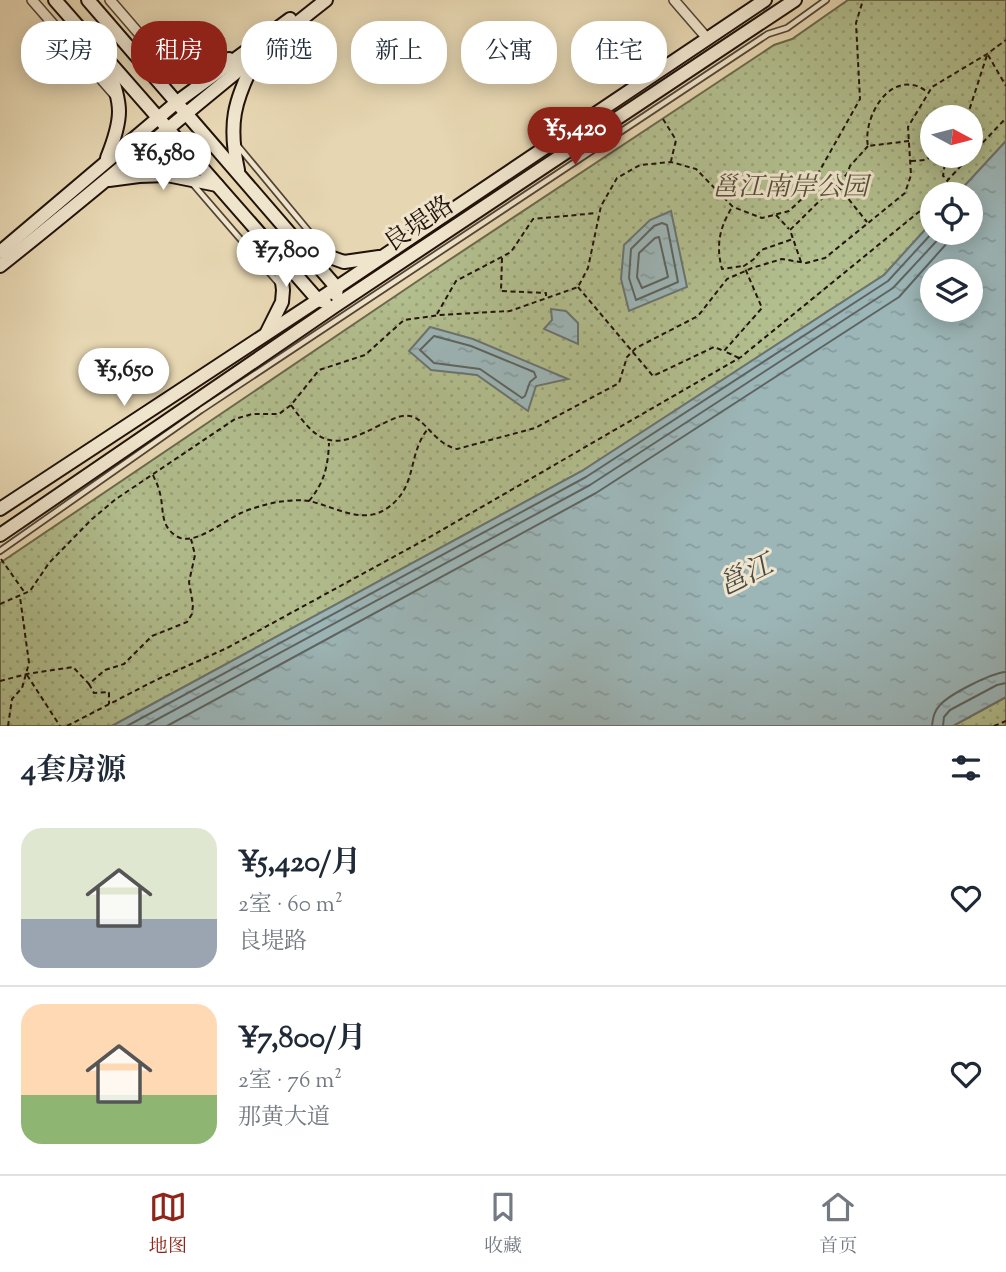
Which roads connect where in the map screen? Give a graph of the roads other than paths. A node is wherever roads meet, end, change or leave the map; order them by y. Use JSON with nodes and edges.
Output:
{"nodes":[{"id":1,"x":32,"y":0,"type":"edge"},
{"id":2,"x":55,"y":0,"type":"edge"},
{"id":3,"x":88,"y":0,"type":"edge"},
{"id":4,"x":110,"y":0,"type":"edge"},
{"id":5,"x":316,"y":0,"type":"edge"},
{"id":6,"x":326,"y":0,"type":"edge"},
{"id":7,"x":674,"y":0,"type":"edge"},
{"id":8,"x":765,"y":0,"type":"edge"},
{"id":9,"x":794,"y":0,"type":"edge"},
{"id":10,"x":826,"y":0,"type":"edge"},
{"id":11,"x":73,"y":21,"type":"edge"},
{"id":12,"x":300,"y":21,"type":"edge"},
{"id":13,"x":131,"y":24,"type":"edge"},
{"id":14,"x":706,"y":37,"type":"junction"},
{"id":15,"x":131,"y":49,"type":"edge"},
{"id":16,"x":236,"y":58,"type":"junction"},
{"id":17,"x":227,"y":60,"type":"edge"},
{"id":18,"x":241,"y":66,"type":"edge"},
{"id":19,"x":117,"y":71,"type":"edge"},
{"id":20,"x":115,"y":84,"type":"edge"},
{"id":21,"x":161,"y":84,"type":"edge"},
{"id":22,"x":242,"y":84,"type":"edge"},
{"id":23,"x":118,"y":99,"type":"junction"},
{"id":24,"x":181,"y":107,"type":"junction"},
{"id":25,"x":162,"y":123,"type":"junction"},
{"id":26,"x":233,"y":140,"type":"junction"},
{"id":27,"x":106,"y":162,"type":"junction"},
{"id":28,"x":239,"y":174,"type":"junction"},
{"id":29,"x":109,"y":180,"type":"junction"},
{"id":30,"x":189,"y":180,"type":"junction"},
{"id":31,"x":217,"y":185,"type":"junction"},
{"id":32,"x":302,"y":247,"type":"junction"},
{"id":33,"x":0,"y":252,"type":"edge"},
{"id":34,"x":279,"y":256,"type":"junction"},
{"id":35,"x":383,"y":257,"type":"junction"},
{"id":36,"x":331,"y":258,"type":"junction"},
{"id":37,"x":0,"y":267,"type":"edge"},
{"id":38,"x":337,"y":288,"type":"junction"},
{"id":39,"x":283,"y":290,"type":"junction"},
{"id":40,"x":318,"y":300,"type":"junction"},
{"id":41,"x":335,"y":306,"type":"junction"},
{"id":42,"x":265,"y":335,"type":"junction"},
{"id":43,"x":3,"y":504,"type":"edge"},
{"id":44,"x":0,"y":535,"type":"edge"},
{"id":45,"x":0,"y":551,"type":"edge"}],
"edges":[{"from":1,"to":23,"type":"street"},
{"from":2,"to":11,"type":"main road"},
{"from":3,"to":15,"type":"main road"},
{"from":4,"to":13,"type":"street"},
{"from":5,"to":16,"type":"main road"},
{"from":6,"to":12,"type":"main road"},
{"from":7,"to":14,"type":"street"},
{"from":8,"to":14,"type":"main road","name":"良堤路"},
{"from":9,"to":41,"type":"main road","name":"良堤路"},
{"from":10,"to":45,"type":"lane"},
{"from":14,"to":35,"type":"main road","name":"良堤路"},
{"from":16,"to":17,"type":"main road"},
{"from":16,"to":24,"type":"main road"},
{"from":18,"to":24,"type":"main road"},
{"from":19,"to":25,"type":"main road"},
{"from":20,"to":23,"type":"main road"},
{"from":21,"to":24,"type":"main road"},
{"from":22,"to":26,"type":"main road"},
{"from":23,"to":27,"type":"main road"},
{"from":24,"to":25,"type":"main road"},
{"from":24,"to":28,"type":"main road"},
{"from":25,"to":27,"type":"main road"},
{"from":25,"to":29,"type":"main road"},
{"from":25,"to":31,"type":"main road"},
{"from":26,"to":28,"type":"main road"},
{"from":26,"to":36,"type":"lane"},
{"from":27,"to":33,"type":"main road"},
{"from":28,"to":32,"type":"main road"},
{"from":29,"to":30,"type":"main road"},
{"from":29,"to":37,"type":"main road"},
{"from":30,"to":31,"type":"main road"},
{"from":30,"to":39,"type":"lane"},
{"from":31,"to":34,"type":"main road"},
{"from":32,"to":36,"type":"main road"},
{"from":32,"to":38,"type":"main road"},
{"from":34,"to":39,"type":"main road"},
{"from":34,"to":40,"type":"main road"},
{"from":35,"to":36,"type":"main road"},
{"from":35,"to":38,"type":"main road","name":"良堤路"},
{"from":38,"to":40,"type":"main road","name":"良堤路"},
{"from":38,"to":41,"type":"main road"},
{"from":39,"to":42,"type":"main road"},
{"from":40,"to":41,"type":"main road"},
{"from":40,"to":42,"type":"main road","name":"良堤路"},
{"from":41,"to":44,"type":"main road","name":"良堤路"},
{"from":42,"to":43,"type":"main road","name":"良堤路"}]}
